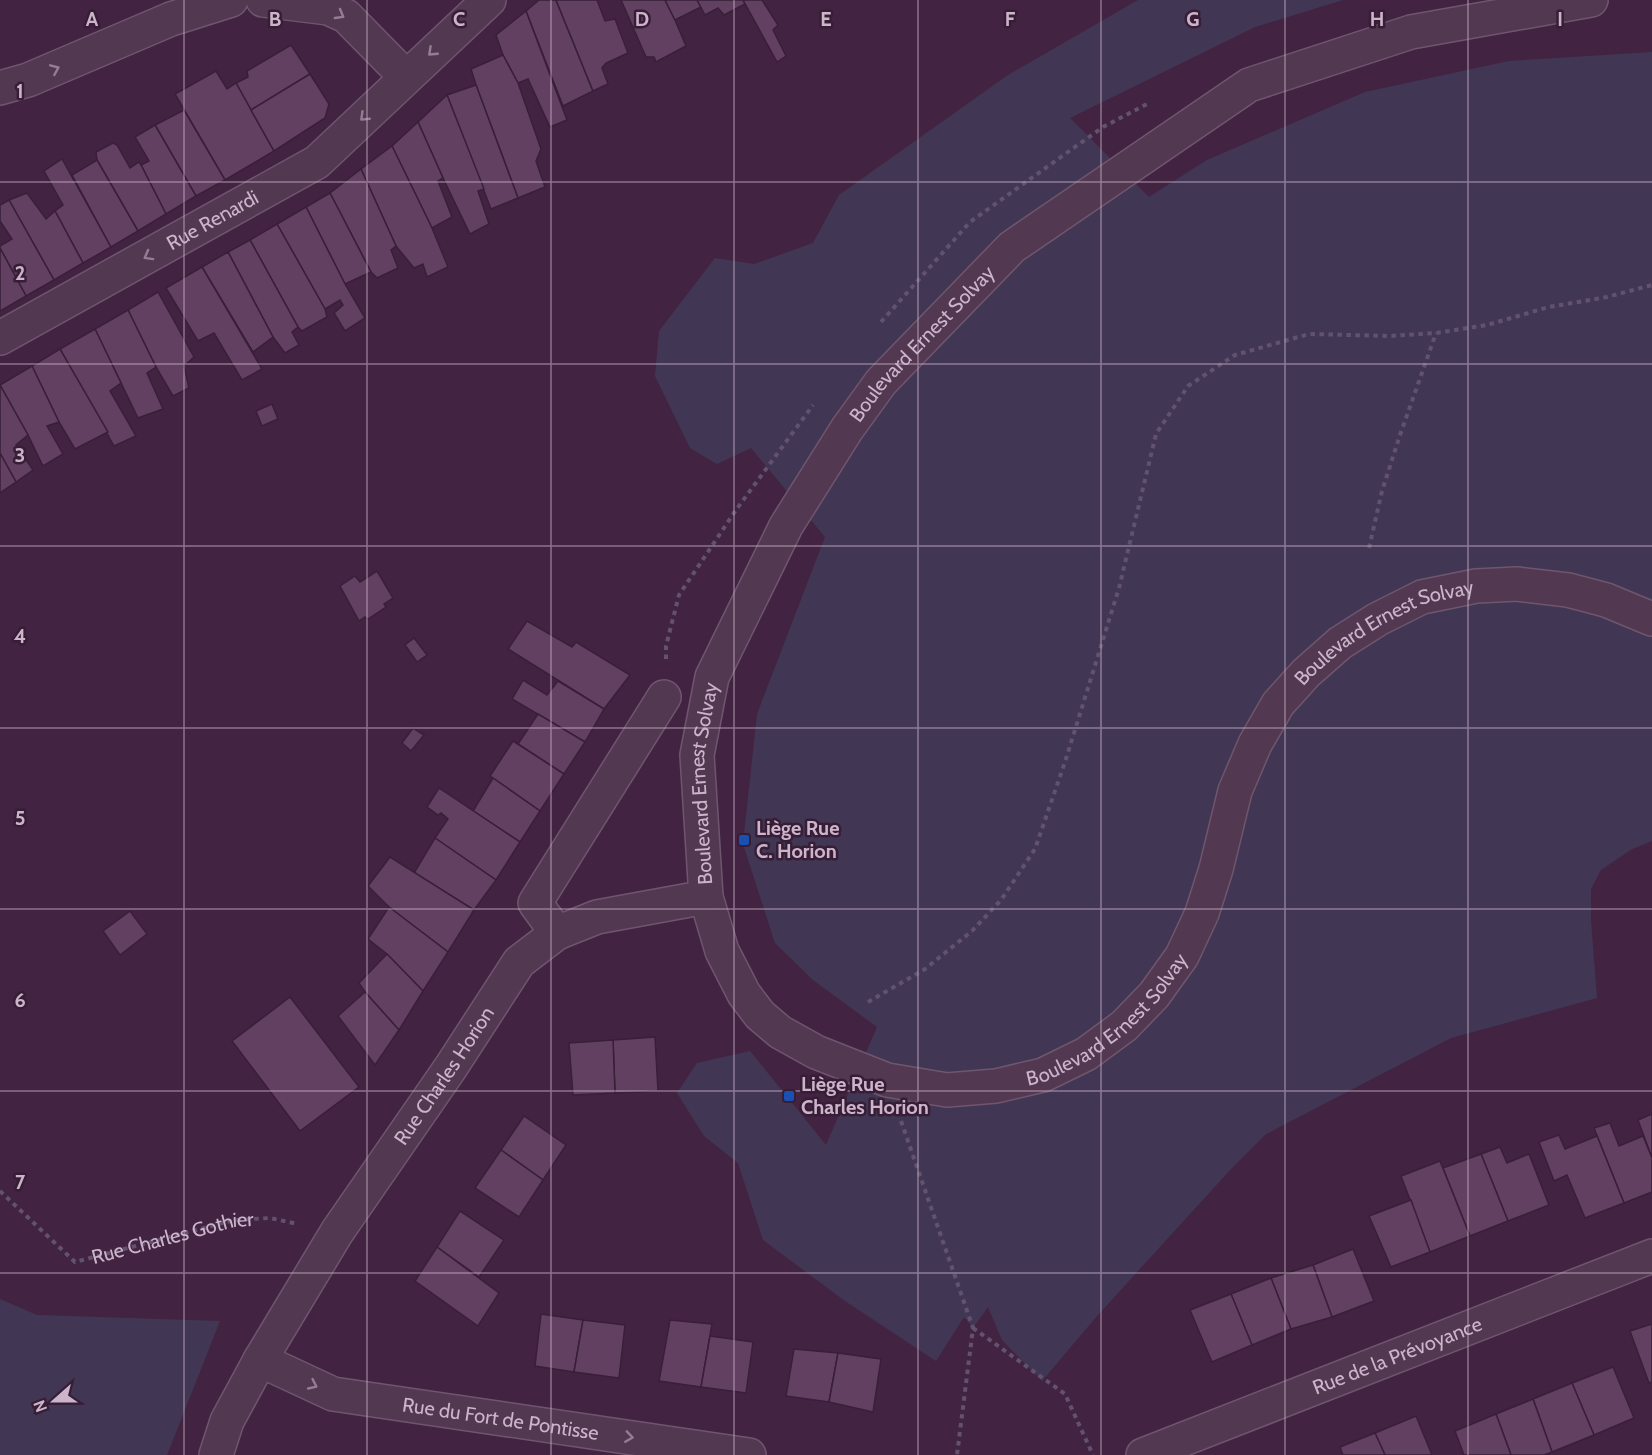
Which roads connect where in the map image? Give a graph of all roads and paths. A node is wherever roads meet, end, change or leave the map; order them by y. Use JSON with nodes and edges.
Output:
{"nodes":[{"id":1,"x":231,"y":0,"type":"edge"},
{"id":2,"x":263,"y":0,"type":"edge"},
{"id":3,"x":489,"y":0,"type":"edge"},
{"id":4,"x":1590,"y":0,"type":"edge"},
{"id":5,"x":406,"y":77,"type":"junction"},
{"id":6,"x":0,"y":88,"type":"edge"},
{"id":7,"x":1652,"y":285,"type":"edge"},
{"id":8,"x":1437,"y":333,"type":"junction"},
{"id":9,"x":0,"y":338,"type":"edge"},
{"id":10,"x":1369,"y":548,"type":"dead end"},
{"id":11,"x":1652,"y":619,"type":"edge"},
{"id":12,"x":664,"y":697,"type":"dead end"},
{"id":13,"x":706,"y":897,"type":"junction"},
{"id":14,"x":557,"y":933,"type":"junction"},
{"id":15,"x":868,"y":1002,"type":"dead end"},
{"id":16,"x":887,"y":1080,"type":"junction"},
{"id":17,"x":0,"y":1191,"type":"edge"},
{"id":18,"x":337,"y":1232,"type":"junction"},
{"id":19,"x":1652,"y":1256,"type":"edge"},
{"id":20,"x":974,"y":1328,"type":"junction"},
{"id":21,"x":260,"y":1360,"type":"junction"},
{"id":22,"x":216,"y":1455,"type":"edge"},
{"id":23,"x":749,"y":1455,"type":"edge"},
{"id":24,"x":957,"y":1455,"type":"edge"},
{"id":25,"x":1094,"y":1455,"type":"edge"},
{"id":26,"x":1143,"y":1455,"type":"edge"}],
"edges":[{"from":6,"to":1,"type":"street","one_way":true},
{"from":2,"to":5,"type":"street","one_way":true},
{"from":3,"to":5,"type":"street","name":"Rue Renardi","one_way":true},
{"from":4,"to":13,"type":"street","name":"Boulevard Ernest Solvay"},
{"from":5,"to":9,"type":"street","name":"Rue Renardi","one_way":true},
{"from":7,"to":8,"type":"path"},
{"from":8,"to":10,"type":"path"},
{"from":8,"to":15,"type":"path"},
{"from":11,"to":16,"type":"street","name":"Boulevard Ernest Solvay"},
{"from":12,"to":14,"type":"street"},
{"from":13,"to":14,"type":"street","name":"Rue Charles Horion"},
{"from":13,"to":16,"type":"street","name":"Boulevard Ernest Solvay"},
{"from":14,"to":18,"type":"street","name":"Rue Charles Horion"},
{"from":16,"to":20,"type":"path"},
{"from":17,"to":18,"type":"path","name":"Rue Charles Gothier"},
{"from":18,"to":21,"type":"street","name":"Rue Charles Horion"},
{"from":19,"to":26,"type":"street","name":"Rue de la Prévoyance"},
{"from":20,"to":24,"type":"path"},
{"from":20,"to":25,"type":"path"},
{"from":21,"to":22,"type":"street"},
{"from":21,"to":23,"type":"street","name":"Rue du Fort de Pontisse","one_way":true}]}
